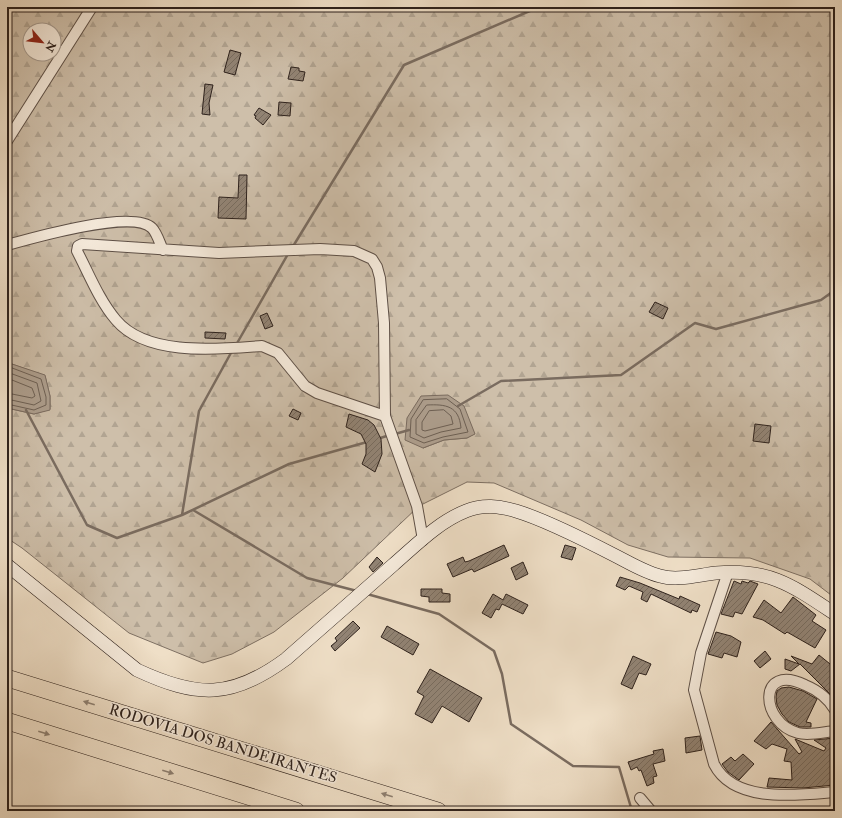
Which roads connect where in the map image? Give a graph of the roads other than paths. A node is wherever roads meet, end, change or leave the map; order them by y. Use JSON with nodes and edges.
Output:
{"nodes":[{"id":1,"x":92,"y":7,"type":"edge"},
{"id":2,"x":7,"y":141,"type":"edge"},
{"id":3,"x":7,"y":245,"type":"edge"},
{"id":4,"x":163,"y":250,"type":"junction"},
{"id":5,"x":385,"y":416,"type":"junction"},
{"id":6,"x":423,"y":540,"type":"junction"},
{"id":7,"x":7,"y":565,"type":"edge"},
{"id":8,"x":728,"y":572,"type":"junction"},
{"id":9,"x":835,"y":614,"type":"edge"},
{"id":10,"x":7,"y":678,"type":"edge"},
{"id":11,"x":835,"y":710,"type":"edge"},
{"id":12,"x":7,"y":721,"type":"edge"},
{"id":13,"x":835,"y":731,"type":"edge"},
{"id":14,"x":835,"y":792,"type":"edge"},
{"id":15,"x":640,"y":798,"type":"dead end"},
{"id":16,"x":296,"y":811,"type":"edge"},
{"id":17,"x":438,"y":811,"type":"edge"},
{"id":18,"x":651,"y":811,"type":"edge"}],
"edges":[{"from":1,"to":2,"type":"street"},
{"from":3,"to":4,"type":"street"},
{"from":4,"to":5,"type":"street"},
{"from":4,"to":5,"type":"street"},
{"from":5,"to":6,"type":"street"},
{"from":6,"to":7,"type":"main road"},
{"from":6,"to":8,"type":"main road"},
{"from":8,"to":9,"type":"main road"},
{"from":8,"to":14,"type":"street"},
{"from":17,"to":10,"type":"highway","name":"RODOVIA DOS BANDEIRANTES","one_way":true},
{"from":11,"to":13,"type":"street"},
{"from":12,"to":16,"type":"highway","one_way":true},
{"from":15,"to":18,"type":"street"}]}
